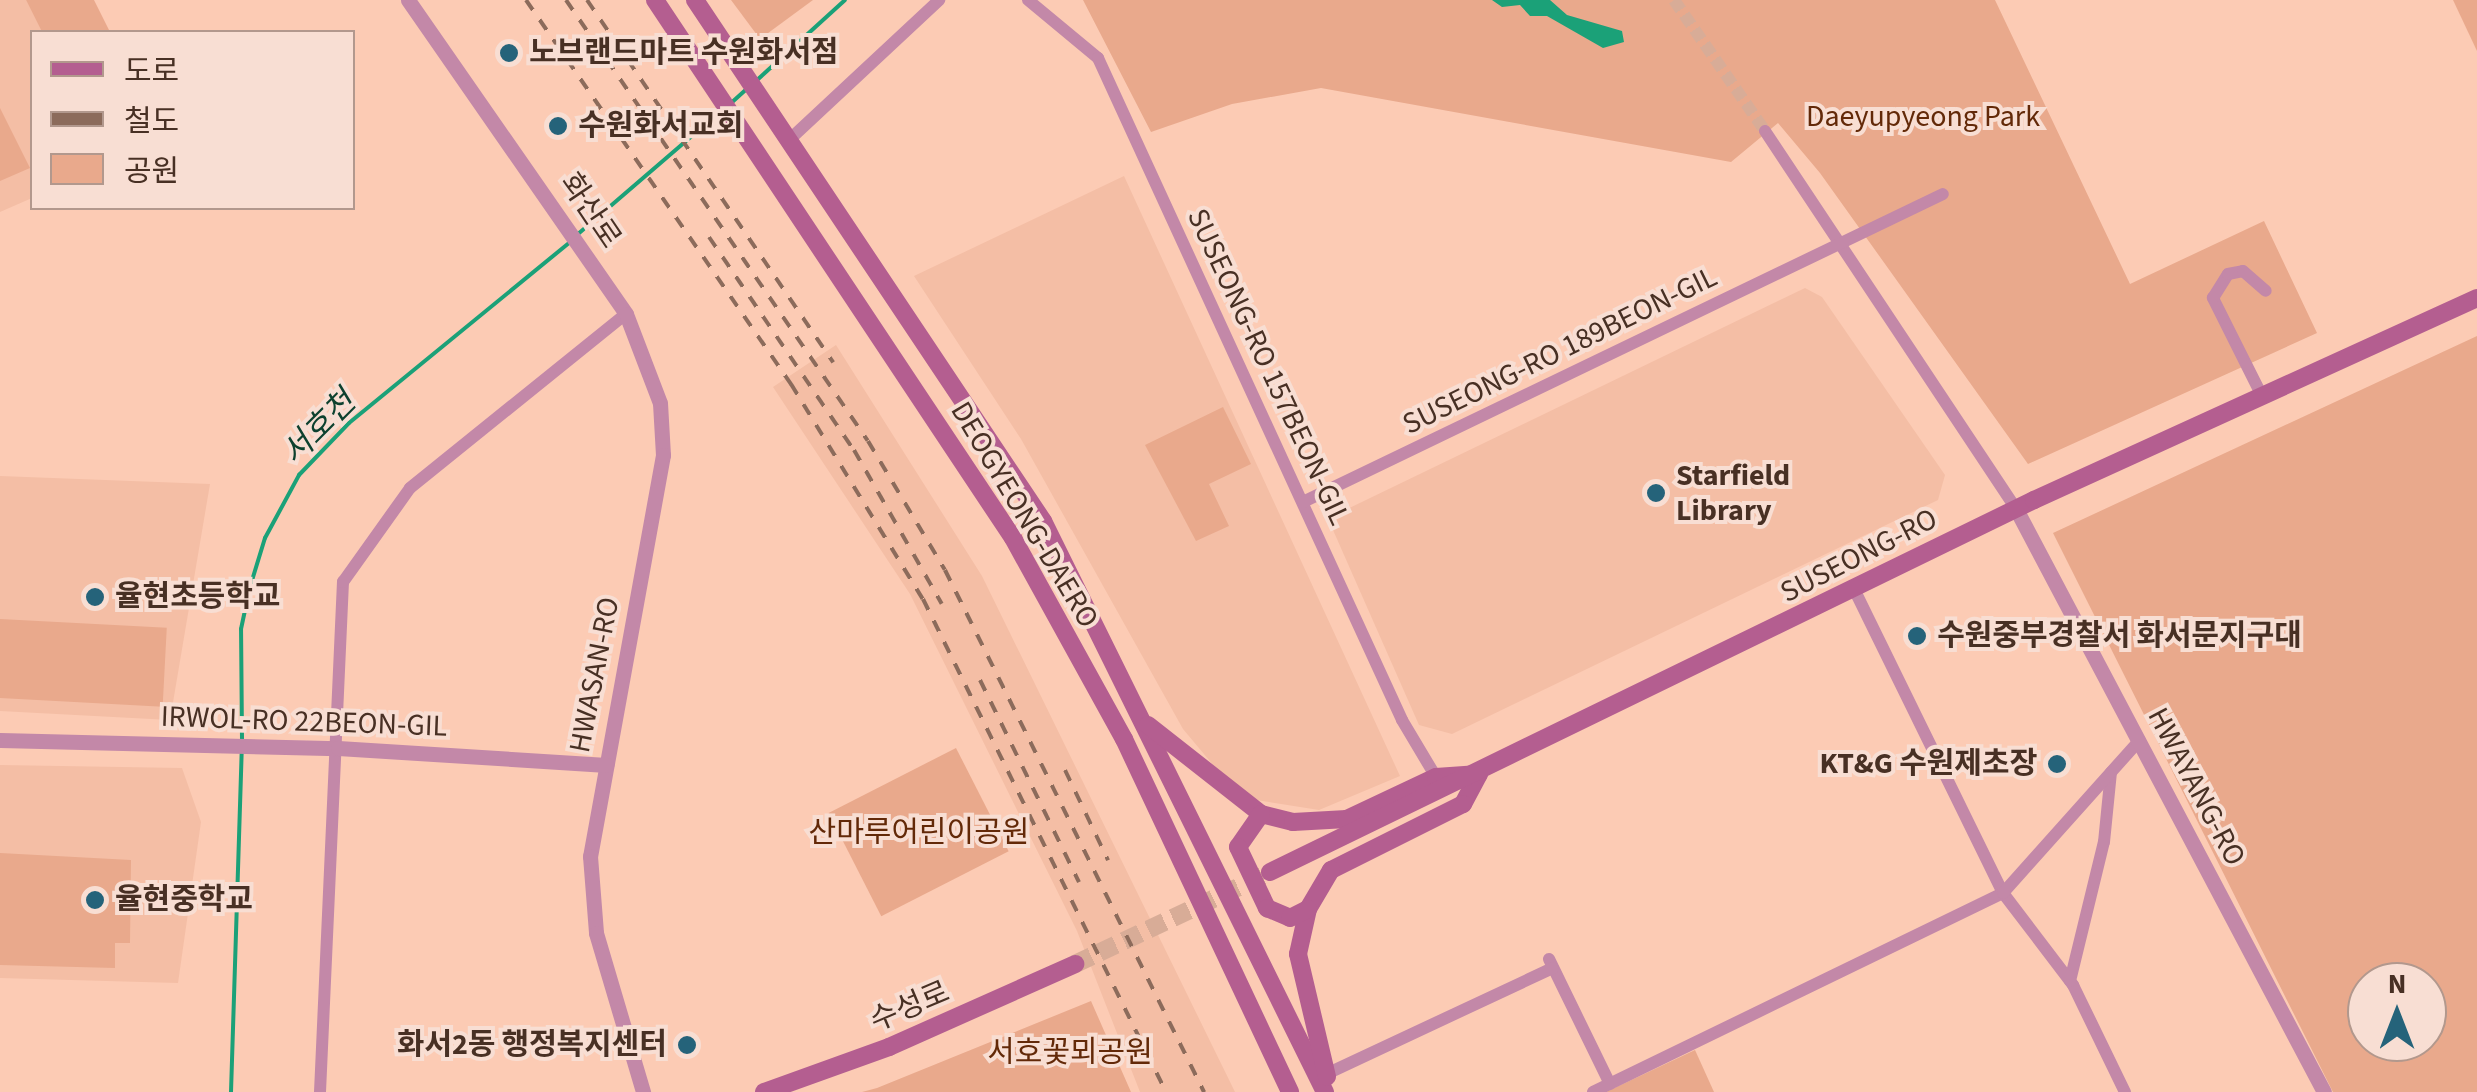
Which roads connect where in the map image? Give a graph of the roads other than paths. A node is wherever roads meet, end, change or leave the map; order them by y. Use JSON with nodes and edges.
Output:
{"nodes":[{"id":1,"x":408,"y":0,"type":"edge"},
{"id":2,"x":655,"y":0,"type":"edge"},
{"id":3,"x":695,"y":0,"type":"edge"},
{"id":4,"x":939,"y":0,"type":"edge"},
{"id":5,"x":1028,"y":0,"type":"edge"},
{"id":6,"x":1765,"y":131,"type":"tunnel mouth"},
{"id":7,"x":785,"y":137,"type":"junction"},
{"id":8,"x":1943,"y":194,"type":"dead end"},
{"id":9,"x":1838,"y":245,"type":"junction"},
{"id":10,"x":601,"y":276,"type":"joint"},
{"id":11,"x":2266,"y":291,"type":"dead end"},
{"id":12,"x":2477,"y":298,"type":"edge"},
{"id":13,"x":626,"y":314,"type":"junction"},
{"id":14,"x":2262,"y":396,"type":"junction"},
{"id":15,"x":1304,"y":502,"type":"junction"},
{"id":16,"x":2016,"y":510,"type":"junction"},
{"id":17,"x":1854,"y":589,"type":"junction"},
{"id":18,"x":1140,"y":718,"type":"junction"},
{"id":19,"x":0,"y":740,"type":"edge"},
{"id":20,"x":2140,"y":740,"type":"junction"},
{"id":21,"x":338,"y":748,"type":"junction"},
{"id":22,"x":606,"y":764,"type":"junction"},
{"id":23,"x":2111,"y":772,"type":"junction"},
{"id":24,"x":1479,"y":774,"type":"junction"},
{"id":25,"x":1436,"y":776,"type":"junction"},
{"id":26,"x":1261,"y":814,"type":"junction"},
{"id":27,"x":1270,"y":872,"type":"tunnel mouth"},
{"id":28,"x":2003,"y":893,"type":"junction"},
{"id":29,"x":1308,"y":910,"type":"junction"},
{"id":30,"x":1075,"y":964,"type":"tunnel mouth"},
{"id":31,"x":2070,"y":981,"type":"junction"},
{"id":32,"x":1324,"y":1084,"type":"edge"},
{"id":33,"x":1610,"y":1084,"type":"junction"},
{"id":34,"x":320,"y":1092,"type":"edge"},
{"id":35,"x":643,"y":1092,"type":"edge"},
{"id":36,"x":764,"y":1092,"type":"edge"},
{"id":37,"x":1290,"y":1092,"type":"edge"},
{"id":38,"x":1593,"y":1092,"type":"edge"},
{"id":39,"x":2126,"y":1092,"type":"edge"},
{"id":40,"x":2324,"y":1092,"type":"edge"}],
"edges":[{"from":1,"to":10,"type":"street","name":"화산로"},
{"from":2,"to":37,"type":"main road","name":"DEOGYEONG-DAERO"},
{"from":3,"to":7,"type":"main road","name":"DEOGYEONG-DAERO"},
{"from":4,"to":7,"type":"street"},
{"from":5,"to":15,"type":"street","name":"SUSEONG-RO 157BEON-GIL"},
{"from":6,"to":9,"type":"street"},
{"from":7,"to":18,"type":"main road","name":"DEOGYEONG-DAERO"},
{"from":8,"to":9,"type":"street","name":"SUSEONG-RO 189BEON-GIL"},
{"from":9,"to":15,"type":"street","name":"SUSEONG-RO 189BEON-GIL"},
{"from":9,"to":16,"type":"street"},
{"from":10,"to":13,"type":"street","name":"HWASAN-RO"},
{"from":11,"to":14,"type":"street"},
{"from":12,"to":14,"type":"main road","name":"SUSEONG-RO"},
{"from":13,"to":21,"type":"street"},
{"from":13,"to":22,"type":"street","name":"HWASAN-RO"},
{"from":14,"to":16,"type":"main road","name":"SUSEONG-RO"},
{"from":15,"to":25,"type":"street","name":"SUSEONG-RO 157BEON-GIL"},
{"from":16,"to":17,"type":"main road","name":"SUSEONG-RO"},
{"from":16,"to":20,"type":"street","name":"HWAYANG-RO"},
{"from":17,"to":24,"type":"main road","name":"SUSEONG-RO"},
{"from":17,"to":28,"type":"street"},
{"from":18,"to":26,"type":"main road"},
{"from":18,"to":32,"type":"main road","name":"DEOGYEONG-DAERO"},
{"from":19,"to":21,"type":"street","name":"IRWOL-RO 22BEON-GIL"},
{"from":20,"to":23,"type":"street"},
{"from":20,"to":40,"type":"street","name":"HWAYANG-RO"},
{"from":21,"to":22,"type":"street","name":"IRWOL-RO 22BEON-GIL"},
{"from":21,"to":34,"type":"street"},
{"from":22,"to":35,"type":"street","name":"HWASAN-RO"},
{"from":23,"to":28,"type":"street"},
{"from":23,"to":31,"type":"street"},
{"from":24,"to":25,"type":"main road"},
{"from":24,"to":27,"type":"main road","name":"SUSEONG-RO"},
{"from":24,"to":29,"type":"main road"},
{"from":25,"to":26,"type":"main road"},
{"from":26,"to":29,"type":"main road"},
{"from":28,"to":31,"type":"street"},
{"from":28,"to":33,"type":"street"},
{"from":29,"to":32,"type":"main road"},
{"from":30,"to":36,"type":"main road","name":"수성로"},
{"from":31,"to":39,"type":"street"},
{"from":32,"to":33,"type":"street"},
{"from":33,"to":38,"type":"street"}]}
